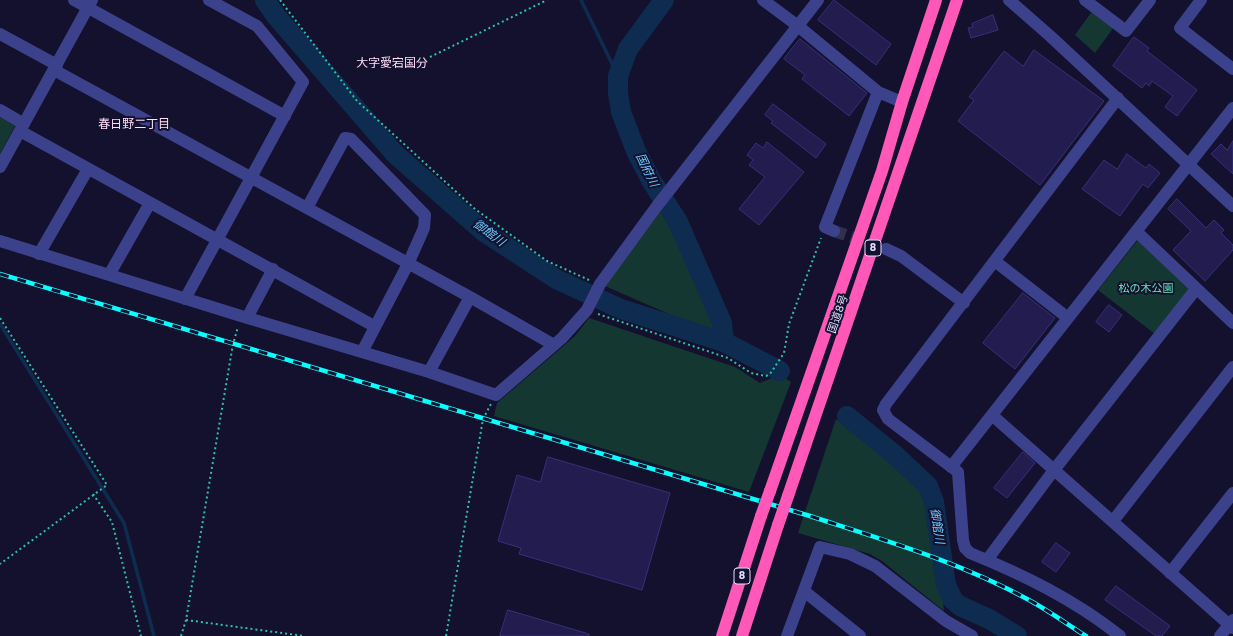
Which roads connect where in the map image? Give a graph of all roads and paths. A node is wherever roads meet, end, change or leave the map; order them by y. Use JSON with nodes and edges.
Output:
{"nodes":[{"id":1,"x":74,"y":0,"type":"edge"},
{"id":2,"x":209,"y":0,"type":"edge"},
{"id":3,"x":280,"y":0,"type":"edge"},
{"id":4,"x":546,"y":0,"type":"edge"},
{"id":5,"x":763,"y":0,"type":"edge"},
{"id":6,"x":818,"y":0,"type":"edge"},
{"id":7,"x":936,"y":0,"type":"edge"},
{"id":8,"x":957,"y":0,"type":"edge"},
{"id":9,"x":1009,"y":0,"type":"edge"},
{"id":10,"x":1085,"y":0,"type":"edge"},
{"id":11,"x":1150,"y":0,"type":"edge"},
{"id":12,"x":1201,"y":0,"type":"edge"},
{"id":13,"x":90,"y":4,"type":"edge"},
{"id":14,"x":798,"y":26,"type":"junction"},
{"id":15,"x":0,"y":34,"type":"edge"},
{"id":16,"x":430,"y":57,"type":"dead end"},
{"id":17,"x":56,"y":67,"type":"junction"},
{"id":18,"x":1233,"y":69,"type":"edge"},
{"id":19,"x":878,"y":92,"type":"junction"},
{"id":20,"x":1118,"y":98,"type":"junction"},
{"id":21,"x":902,"y":102,"type":"junction"},
{"id":22,"x":1233,"y":108,"type":"edge"},
{"id":23,"x":0,"y":110,"type":"edge"},
{"id":24,"x":285,"y":116,"type":"junction"},
{"id":25,"x":22,"y":127,"type":"junction"},
{"id":26,"x":1189,"y":163,"type":"junction"},
{"id":27,"x":0,"y":167,"type":"edge"},
{"id":28,"x":88,"y":169,"type":"junction"},
{"id":29,"x":252,"y":177,"type":"junction"},
{"id":30,"x":150,"y":203,"type":"junction"},
{"id":31,"x":1233,"y":206,"type":"edge"},
{"id":32,"x":307,"y":208,"type":"junction"},
{"id":33,"x":829,"y":229,"type":"joint"},
{"id":34,"x":1137,"y":232,"type":"junction"},
{"id":35,"x":217,"y":239,"type":"junction"},
{"id":36,"x":0,"y":241,"type":"edge"},
{"id":37,"x":886,"y":249,"type":"tunnel mouth"},
{"id":38,"x":39,"y":254,"type":"junction"},
{"id":39,"x":996,"y":262,"type":"junction"},
{"id":40,"x":408,"y":264,"type":"junction"},
{"id":41,"x":273,"y":270,"type":"junction"},
{"id":42,"x":109,"y":275,"type":"junction"},
{"id":43,"x":600,"y":284,"type":"junction"},
{"id":44,"x":1196,"y":289,"type":"junction"},
{"id":45,"x":470,"y":297,"type":"junction"},
{"id":46,"x":185,"y":299,"type":"junction"},
{"id":47,"x":964,"y":303,"type":"junction"},
{"id":48,"x":588,"y":310,"type":"junction"},
{"id":49,"x":244,"y":317,"type":"junction"},
{"id":50,"x":0,"y":318,"type":"edge"},
{"id":51,"x":1068,"y":318,"type":"junction"},
{"id":52,"x":1233,"y":323,"type":"edge"},
{"id":53,"x":374,"y":326,"type":"junction"},
{"id":54,"x":554,"y":345,"type":"junction"},
{"id":55,"x":362,"y":352,"type":"junction"},
{"id":56,"x":1233,"y":367,"type":"edge"},
{"id":57,"x":430,"y":372,"type":"junction"},
{"id":58,"x":496,"y":394,"type":"junction"},
{"id":59,"x":993,"y":416,"type":"junction"},
{"id":60,"x":951,"y":467,"type":"junction"},
{"id":61,"x":1054,"y":470,"type":"junction"},
{"id":62,"x":1233,"y":493,"type":"edge"},
{"id":63,"x":93,"y":494,"type":"junction"},
{"id":64,"x":1113,"y":522,"type":"junction"},
{"id":65,"x":987,"y":560,"type":"junction"},
{"id":66,"x":0,"y":564,"type":"edge"},
{"id":67,"x":1170,"y":573,"type":"junction"},
{"id":68,"x":804,"y":591,"type":"junction"},
{"id":69,"x":186,"y":620,"type":"junction"},
{"id":70,"x":1232,"y":624,"type":"edge"},
{"id":71,"x":141,"y":636,"type":"edge"},
{"id":72,"x":181,"y":636,"type":"edge"},
{"id":73,"x":304,"y":636,"type":"edge"},
{"id":74,"x":446,"y":636,"type":"edge"},
{"id":75,"x":722,"y":636,"type":"edge"},
{"id":76,"x":742,"y":636,"type":"edge"},
{"id":77,"x":788,"y":636,"type":"edge"},
{"id":78,"x":860,"y":636,"type":"edge"},
{"id":79,"x":972,"y":636,"type":"edge"},
{"id":80,"x":1120,"y":636,"type":"edge"},
{"id":81,"x":1220,"y":636,"type":"edge"}],
"edges":[{"from":1,"to":13,"type":"street"},
{"from":2,"to":24,"type":"street"},
{"from":3,"to":43,"type":"path"},
{"from":4,"to":16,"type":"path"},
{"from":5,"to":14,"type":"street"},
{"from":6,"to":14,"type":"street"},
{"from":7,"to":21,"type":"highway","name":"国道8号","number":"8"},
{"from":8,"to":76,"type":"highway","name":"国道8号","number":"8","bridge":true},
{"from":9,"to":20,"type":"street"},
{"from":10,"to":11,"type":"street"},
{"from":12,"to":18,"type":"street"},
{"from":13,"to":17,"type":"street"},
{"from":13,"to":24,"type":"street"},
{"from":14,"to":19,"type":"street"},
{"from":14,"to":43,"type":"street"},
{"from":15,"to":17,"type":"street"},
{"from":17,"to":25,"type":"street"},
{"from":17,"to":29,"type":"street"},
{"from":19,"to":21,"type":"street"},
{"from":19,"to":33,"type":"street"},
{"from":20,"to":26,"type":"street"},
{"from":20,"to":39,"type":"street"},
{"from":21,"to":75,"type":"highway","name":"国道8号","number":"8","bridge":true},
{"from":22,"to":26,"type":"street"},
{"from":23,"to":25,"type":"street"},
{"from":24,"to":29,"type":"street"},
{"from":25,"to":27,"type":"street"},
{"from":25,"to":28,"type":"street"},
{"from":26,"to":31,"type":"street"},
{"from":26,"to":34,"type":"street"},
{"from":28,"to":30,"type":"street"},
{"from":28,"to":38,"type":"street"},
{"from":29,"to":32,"type":"street"},
{"from":29,"to":35,"type":"street"},
{"from":30,"to":35,"type":"street"},
{"from":30,"to":42,"type":"street"},
{"from":32,"to":40,"type":"street"},
{"from":32,"to":40,"type":"street"},
{"from":33,"to":48,"type":"path"},
{"from":34,"to":44,"type":"street"},
{"from":34,"to":51,"type":"street"},
{"from":35,"to":41,"type":"street"},
{"from":35,"to":46,"type":"street"},
{"from":36,"to":38,"type":"street"},
{"from":37,"to":47,"type":"street"},
{"from":38,"to":42,"type":"street"},
{"from":39,"to":47,"type":"street"},
{"from":39,"to":51,"type":"street"},
{"from":40,"to":45,"type":"street"},
{"from":40,"to":53,"type":"street"},
{"from":41,"to":49,"type":"street"},
{"from":41,"to":53,"type":"street"},
{"from":42,"to":46,"type":"street"},
{"from":43,"to":48,"type":"street"},
{"from":44,"to":52,"type":"street"},
{"from":44,"to":61,"type":"street"},
{"from":45,"to":54,"type":"street"},
{"from":45,"to":57,"type":"street"},
{"from":46,"to":49,"type":"street"},
{"from":47,"to":60,"type":"street"},
{"from":48,"to":54,"type":"street"},
{"from":49,"to":55,"type":"street"},
{"from":49,"to":69,"type":"path"},
{"from":50,"to":63,"type":"path"},
{"from":51,"to":59,"type":"street"},
{"from":53,"to":55,"type":"street"},
{"from":54,"to":58,"type":"street"},
{"from":55,"to":57,"type":"street"},
{"from":56,"to":64,"type":"street"},
{"from":57,"to":58,"type":"street"},
{"from":58,"to":74,"type":"path"},
{"from":59,"to":60,"type":"street"},
{"from":59,"to":61,"type":"street"},
{"from":60,"to":65,"type":"street"},
{"from":61,"to":64,"type":"street"},
{"from":61,"to":65,"type":"street"},
{"from":62,"to":67,"type":"street"},
{"from":63,"to":66,"type":"path"},
{"from":63,"to":71,"type":"path"},
{"from":64,"to":67,"type":"street"},
{"from":65,"to":80,"type":"street"},
{"from":67,"to":70,"type":"street"},
{"from":68,"to":77,"type":"street"},
{"from":68,"to":78,"type":"street"},
{"from":68,"to":79,"type":"street"},
{"from":69,"to":72,"type":"path"},
{"from":69,"to":73,"type":"path"},
{"from":70,"to":81,"type":"street"}]}
